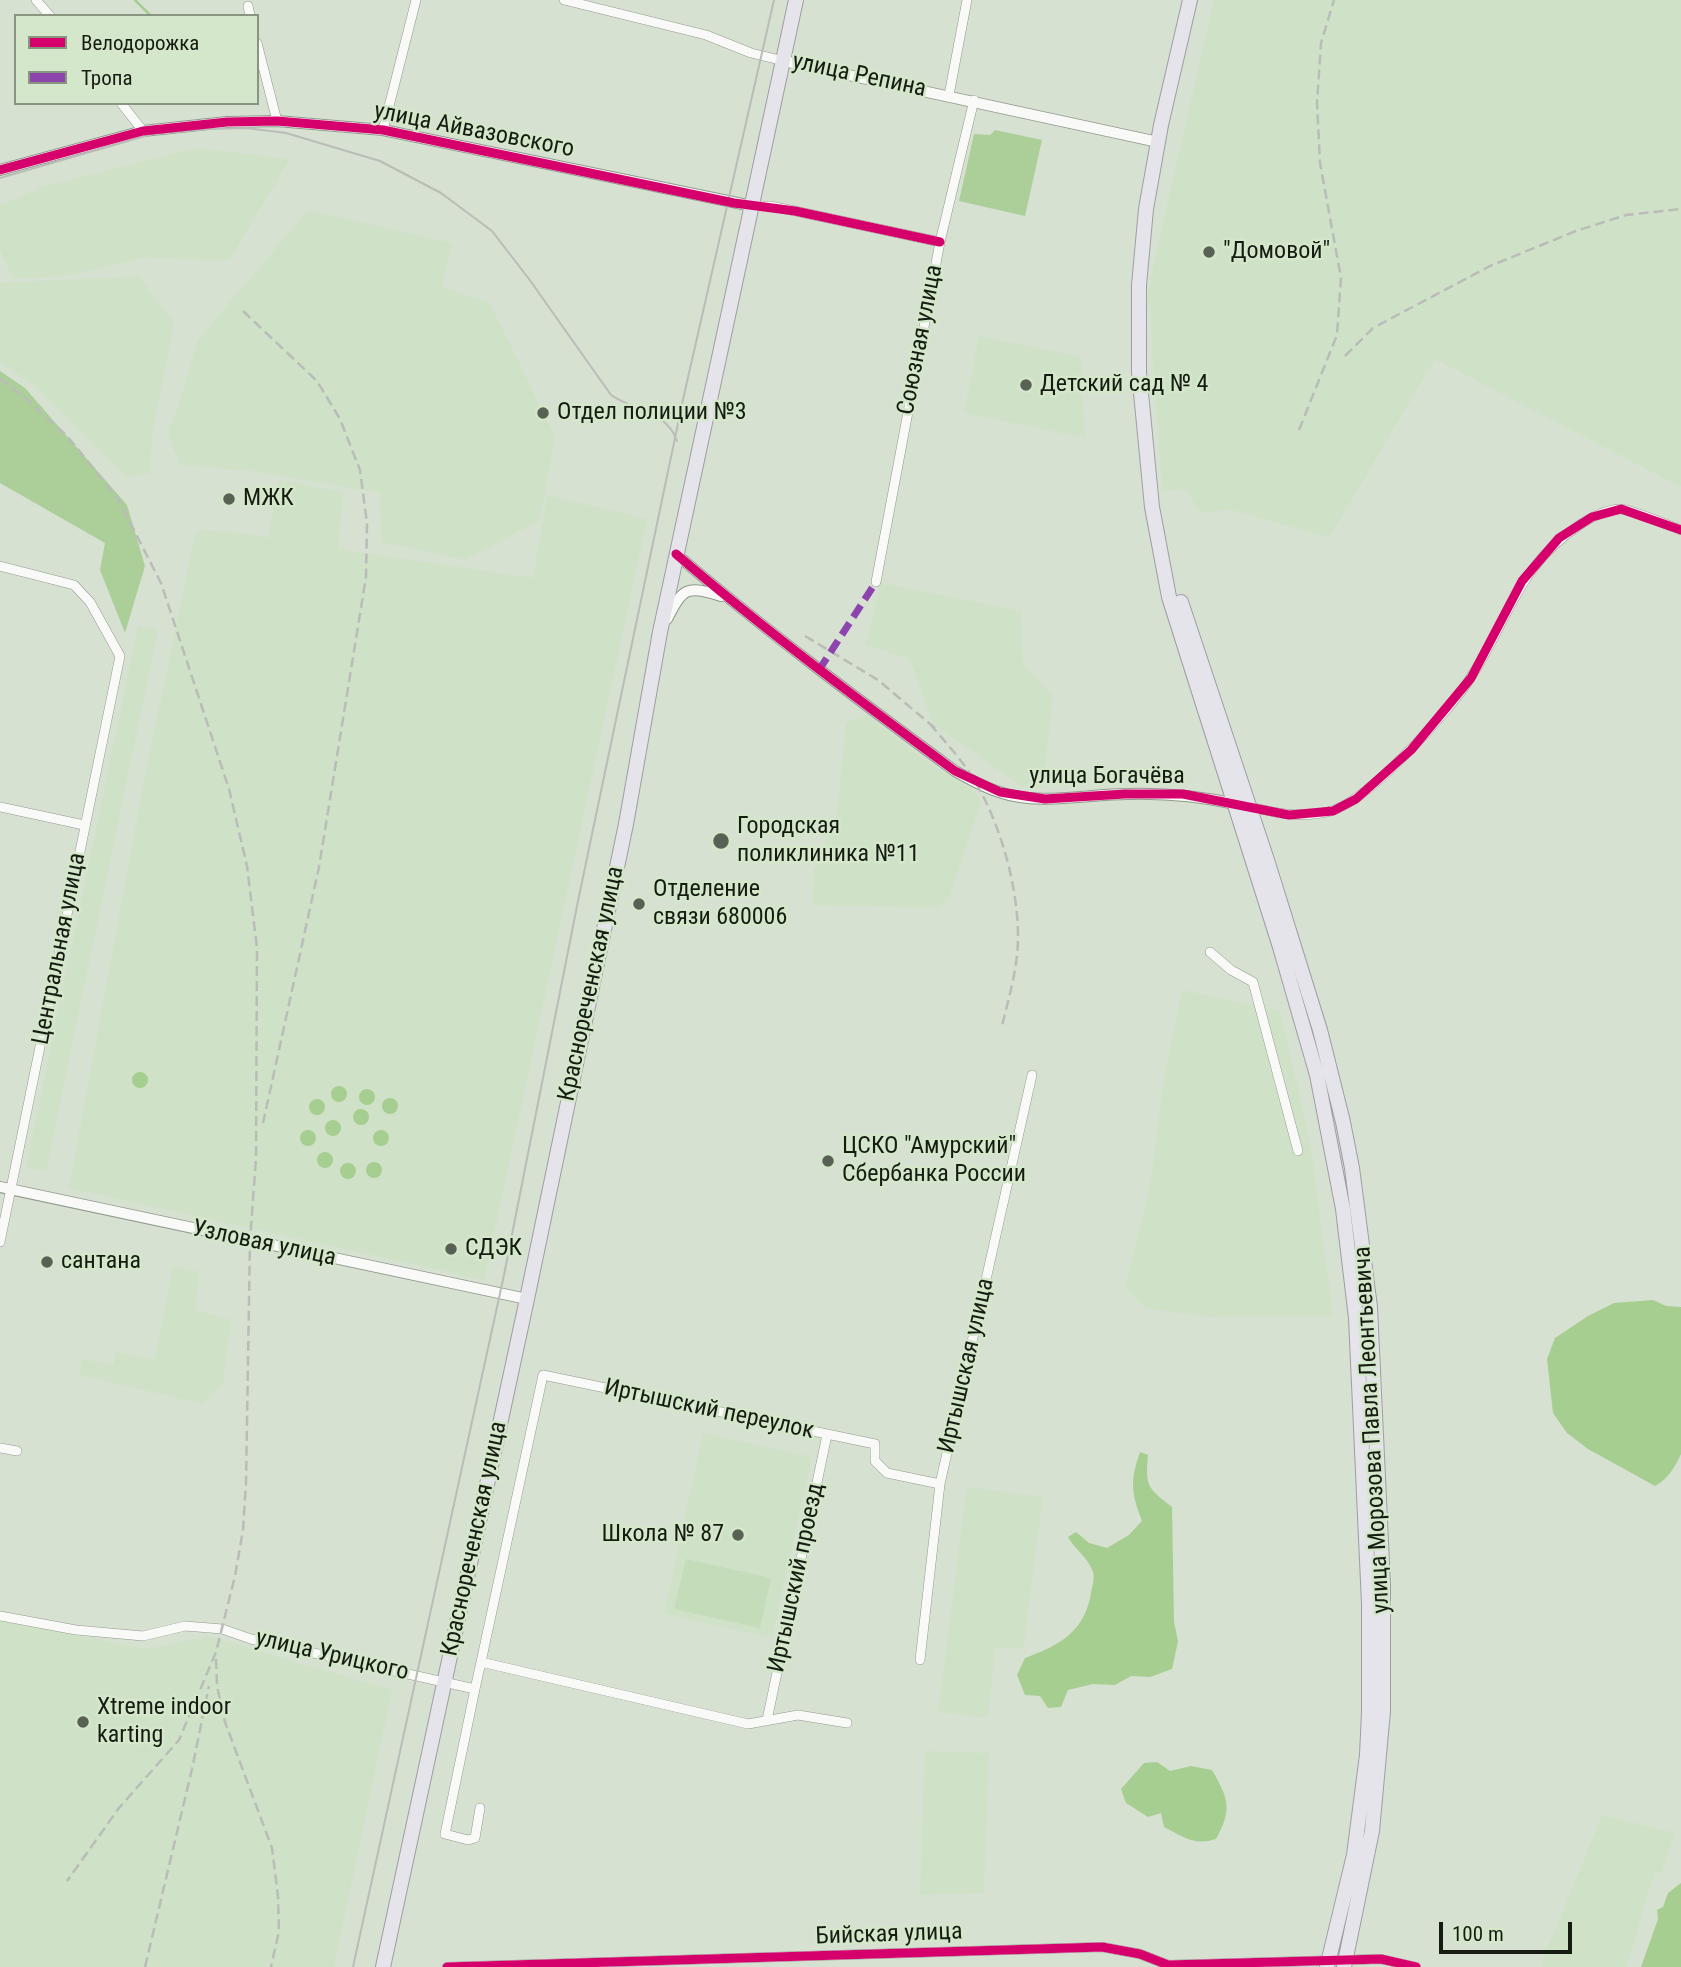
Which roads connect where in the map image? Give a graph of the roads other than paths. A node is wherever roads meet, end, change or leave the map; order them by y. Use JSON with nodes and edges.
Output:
{"nodes":[{"id":1,"x":36,"y":0,"type":"edge"},
{"id":2,"x":416,"y":0,"type":"edge"},
{"id":3,"x":565,"y":0,"type":"edge"},
{"id":4,"x":796,"y":0,"type":"edge"},
{"id":5,"x":967,"y":0,"type":"edge"},
{"id":6,"x":1190,"y":0,"type":"edge"},
{"id":7,"x":48,"y":14,"type":"edge"},
{"id":8,"x":259,"y":51,"type":"edge"},
{"id":9,"x":783,"y":61,"type":"junction"},
{"id":10,"x":949,"y":95,"type":"junction"},
{"id":11,"x":974,"y":100,"type":"junction"},
{"id":12,"x":123,"y":105,"type":"edge"},
{"id":13,"x":277,"y":121,"type":"junction"},
{"id":14,"x":383,"y":130,"type":"junction"},
{"id":15,"x":143,"y":131,"type":"junction"},
{"id":16,"x":1157,"y":142,"type":"junction"},
{"id":17,"x":0,"y":170,"type":"edge"},
{"id":18,"x":752,"y":206,"type":"junction"},
{"id":19,"x":940,"y":242,"type":"junction"},
{"id":20,"x":1681,"y":530,"type":"edge"},
{"id":21,"x":677,"y":554,"type":"junction"},
{"id":22,"x":0,"y":566,"type":"edge"},
{"id":23,"x":876,"y":582,"type":"dead end"},
{"id":24,"x":727,"y":597,"type":"junction"},
{"id":25,"x":660,"y":632,"type":"junction"},
{"id":26,"x":1242,"y":805,"type":"junction"},
{"id":27,"x":0,"y":807,"type":"edge"},
{"id":28,"x":84,"y":825,"type":"junction"},
{"id":29,"x":1210,"y":952,"type":"dead end"},
{"id":30,"x":1032,"y":1075,"type":"dead end"},
{"id":31,"x":1298,"y":1152,"type":"dead end"},
{"id":32,"x":5,"y":1189,"type":"edge"},
{"id":33,"x":0,"y":1242,"type":"edge"},
{"id":34,"x":527,"y":1299,"type":"junction"},
{"id":35,"x":827,"y":1435,"type":"junction"},
{"id":36,"x":0,"y":1448,"type":"edge"},
{"id":37,"x":17,"y":1451,"type":"dead end"},
{"id":38,"x":940,"y":1484,"type":"junction"},
{"id":39,"x":0,"y":1616,"type":"edge"},
{"id":40,"x":920,"y":1660,"type":"dead end"},
{"id":41,"x":481,"y":1662,"type":"junction"},
{"id":42,"x":444,"y":1682,"type":"junction"},
{"id":43,"x":475,"y":1689,"type":"junction"},
{"id":44,"x":767,"y":1720,"type":"junction"},
{"id":45,"x":846,"y":1723,"type":"dead end"},
{"id":46,"x":480,"y":1808,"type":"dead end"},
{"id":47,"x":1328,"y":1963,"type":"edge"},
{"id":48,"x":1345,"y":1963,"type":"edge"},
{"id":49,"x":385,"y":1967,"type":"edge"},
{"id":50,"x":447,"y":1967,"type":"edge"},
{"id":51,"x":1416,"y":1967,"type":"edge"}],
"edges":[{"from":1,"to":7,"type":"street"},
{"from":2,"to":14,"type":"street"},
{"from":3,"to":9,"type":"street","name":"улица Репина"},
{"from":4,"to":9,"type":"main road","name":"Краснореченская улица"},
{"from":5,"to":10,"type":"street"},
{"from":6,"to":16,"type":"main road","name":"улица Морозова Павла Леонтьевича"},
{"from":8,"to":13,"type":"street"},
{"from":9,"to":10,"type":"street","name":"улица Репина"},
{"from":9,"to":18,"type":"main road","name":"Краснореченская улица"},
{"from":10,"to":11,"type":"street","name":"улица Репина"},
{"from":11,"to":16,"type":"street","name":"улица Репина"},
{"from":11,"to":19,"type":"street","name":"Союзная улица"},
{"from":12,"to":15,"type":"street"},
{"from":13,"to":14,"type":"street","name":"улица Айвазовского"},
{"from":13,"to":15,"type":"street","name":"улица Айвазовского"},
{"from":14,"to":18,"type":"street","name":"улица Айвазовского"},
{"from":15,"to":17,"type":"street","name":"улица Айвазовского"},
{"from":16,"to":26,"type":"main road","name":"улица Морозова Павла Леонтьевича"},
{"from":18,"to":19,"type":"street","name":"улица Айвазовского"},
{"from":18,"to":21,"type":"main road","name":"Краснореченская улица"},
{"from":19,"to":23,"type":"street","name":"Союзная улица"},
{"from":20,"to":26,"type":"street","name":"улица Богачёва"},
{"from":21,"to":24,"type":"street","name":"улица Богачёва"},
{"from":21,"to":25,"type":"main road","name":"Краснореченская улица"},
{"from":22,"to":28,"type":"street","name":"Центральная улица"},
{"from":24,"to":25,"type":"street"},
{"from":24,"to":26,"type":"street","name":"улица Богачёва"},
{"from":25,"to":34,"type":"main road","name":"Краснореченская улица"},
{"from":26,"to":47,"type":"main road","name":"улица Морозова Павла Леонтьевича"},
{"from":26,"to":48,"type":"main road","name":"улица Морозова Павла Леонтьевича"},
{"from":27,"to":28,"type":"street"},
{"from":28,"to":32,"type":"street","name":"Центральная улица"},
{"from":29,"to":31,"type":"street"},
{"from":30,"to":38,"type":"street","name":"Иртышская улица"},
{"from":32,"to":33,"type":"street","name":"Центральная улица"},
{"from":32,"to":34,"type":"street","name":"Узловая улица"},
{"from":34,"to":42,"type":"main road","name":"Краснореченская улица"},
{"from":35,"to":38,"type":"street","name":"Иртышский переулок"},
{"from":35,"to":41,"type":"street","name":"Иртышский переулок"},
{"from":35,"to":44,"type":"street","name":"Иртышский проезд"},
{"from":36,"to":37,"type":"street"},
{"from":38,"to":40,"type":"street","name":"Иртышская улица"},
{"from":39,"to":42,"type":"street","name":"улица Урицкого"},
{"from":41,"to":43,"type":"street"},
{"from":41,"to":44,"type":"street"},
{"from":42,"to":43,"type":"street","name":"улица Урицкого"},
{"from":42,"to":49,"type":"main road","name":"Краснореченская улица"},
{"from":43,"to":46,"type":"street"},
{"from":44,"to":45,"type":"street"},
{"from":47,"to":48,"type":"street","name":"Бийская улица"},
{"from":47,"to":50,"type":"street","name":"Бийская улица"},
{"from":48,"to":51,"type":"street","name":"Бийская улица"}]}
